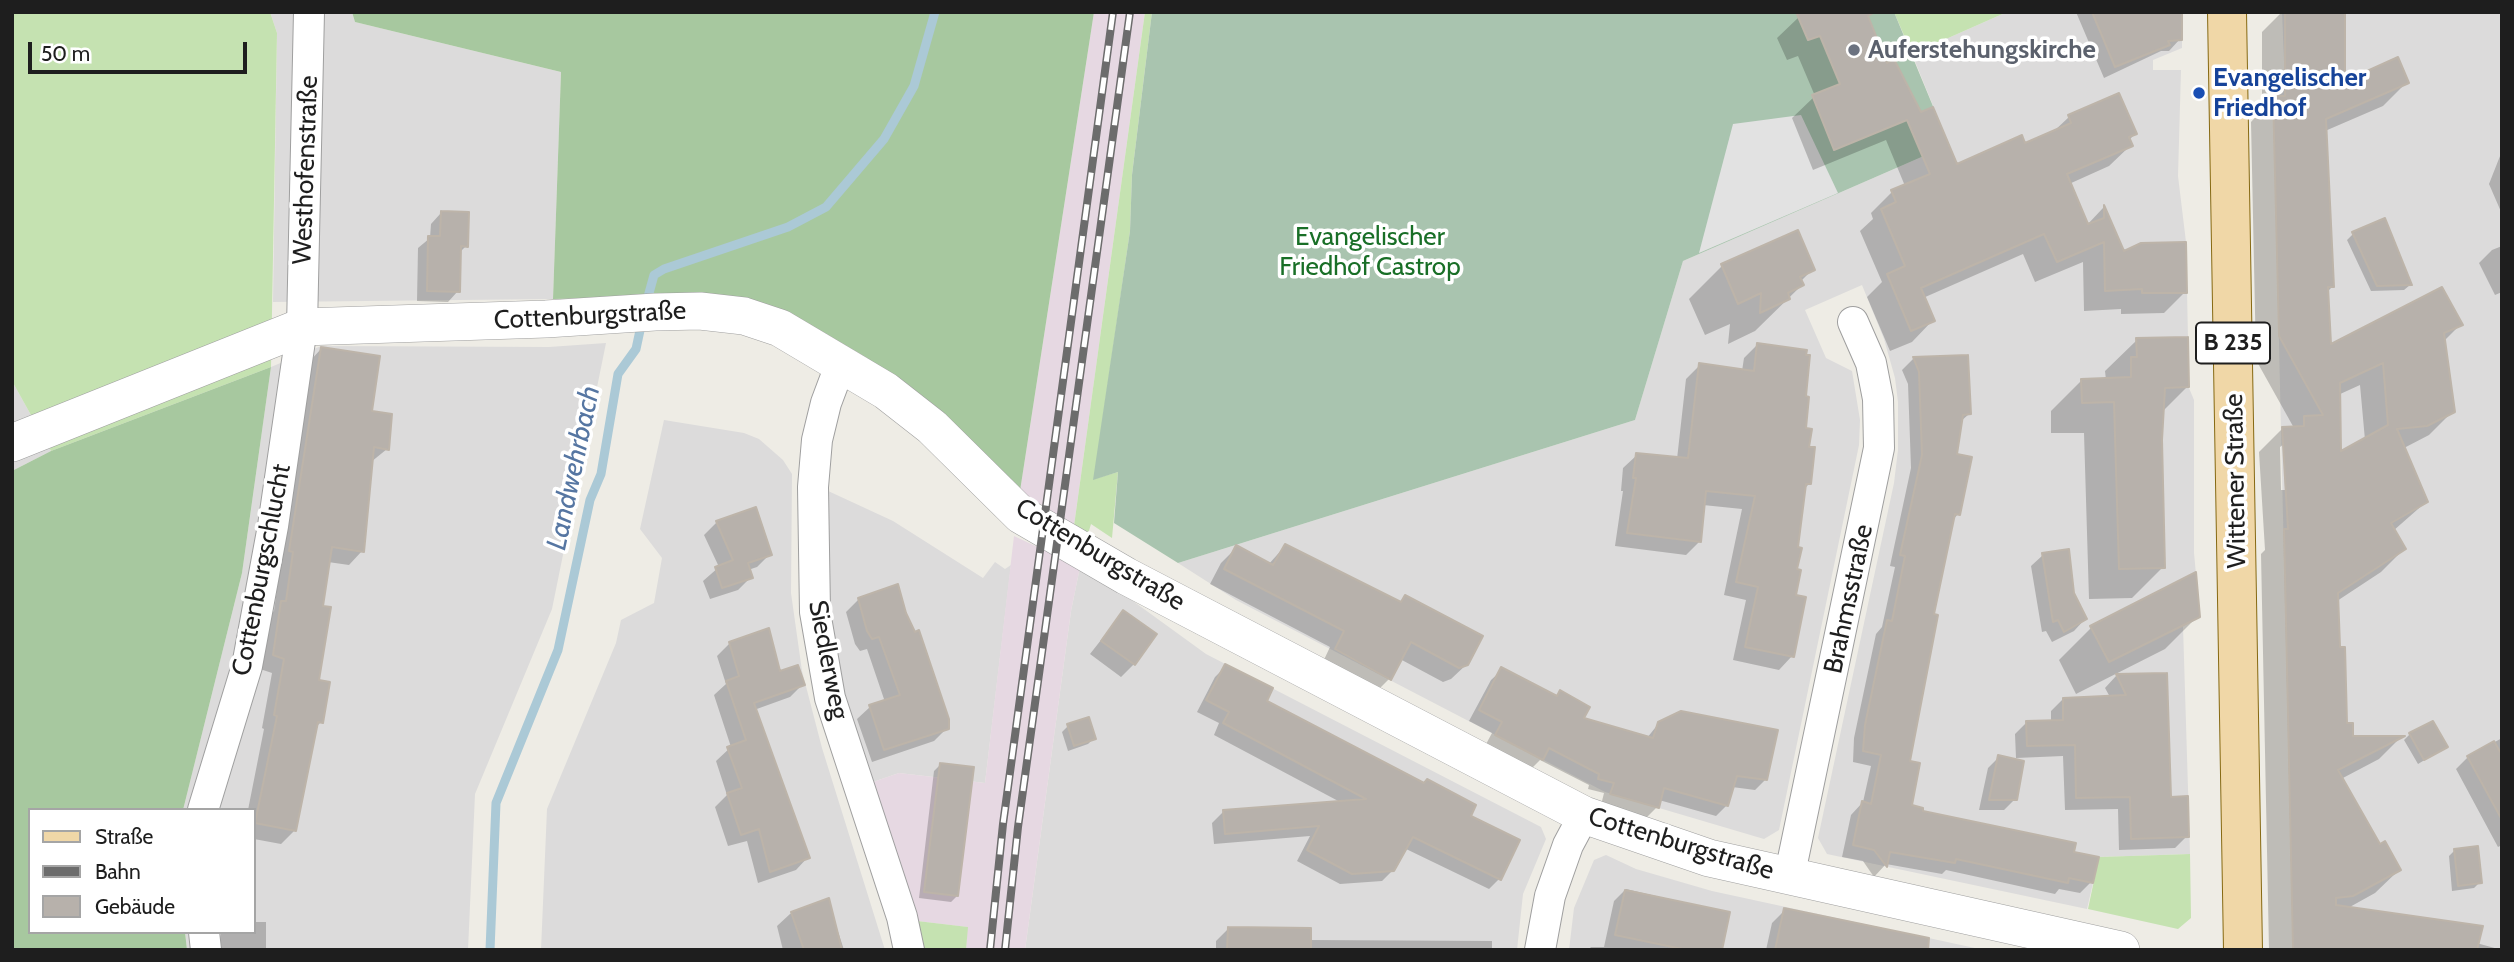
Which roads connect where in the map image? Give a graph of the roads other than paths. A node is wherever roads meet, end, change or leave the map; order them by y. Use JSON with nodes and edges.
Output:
{"nodes":[{"id":1,"x":309,"y":12,"type":"edge"},
{"id":2,"x":2227,"y":12,"type":"edge"},
{"id":3,"x":1853,"y":322,"type":"dead end"},
{"id":4,"x":302,"y":327,"type":"junction"},
{"id":5,"x":841,"y":363,"type":"junction"},
{"id":6,"x":12,"y":443,"type":"edge"},
{"id":7,"x":204,"y":808,"type":"edge"},
{"id":8,"x":1584,"y":815,"type":"junction"},
{"id":9,"x":1789,"y":878,"type":"junction"},
{"id":10,"x":909,"y":950,"type":"edge"},
{"id":11,"x":1540,"y":950,"type":"edge"},
{"id":12,"x":2121,"y":950,"type":"edge"},
{"id":13,"x":2244,"y":950,"type":"edge"}],
"edges":[{"from":1,"to":4,"type":"street","name":"Westhofenstraße"},
{"from":2,"to":13,"type":"main road","name":"Wittener Straße","number":"B 235"},
{"from":3,"to":9,"type":"street","name":"Brahmsstraße"},
{"from":4,"to":5,"type":"street","name":"Cottenburgstraße"},
{"from":4,"to":6,"type":"street","name":"Cottenburgstraße"},
{"from":4,"to":7,"type":"street","name":"Cottenburgschlucht"},
{"from":5,"to":8,"type":"street","name":"Cottenburgstraße"},
{"from":5,"to":10,"type":"street","name":"Siedlerweg"},
{"from":8,"to":9,"type":"street","name":"Cottenburgstraße"},
{"from":8,"to":11,"type":"street"},
{"from":9,"to":12,"type":"street","name":"Cottenburgstraße"}]}
